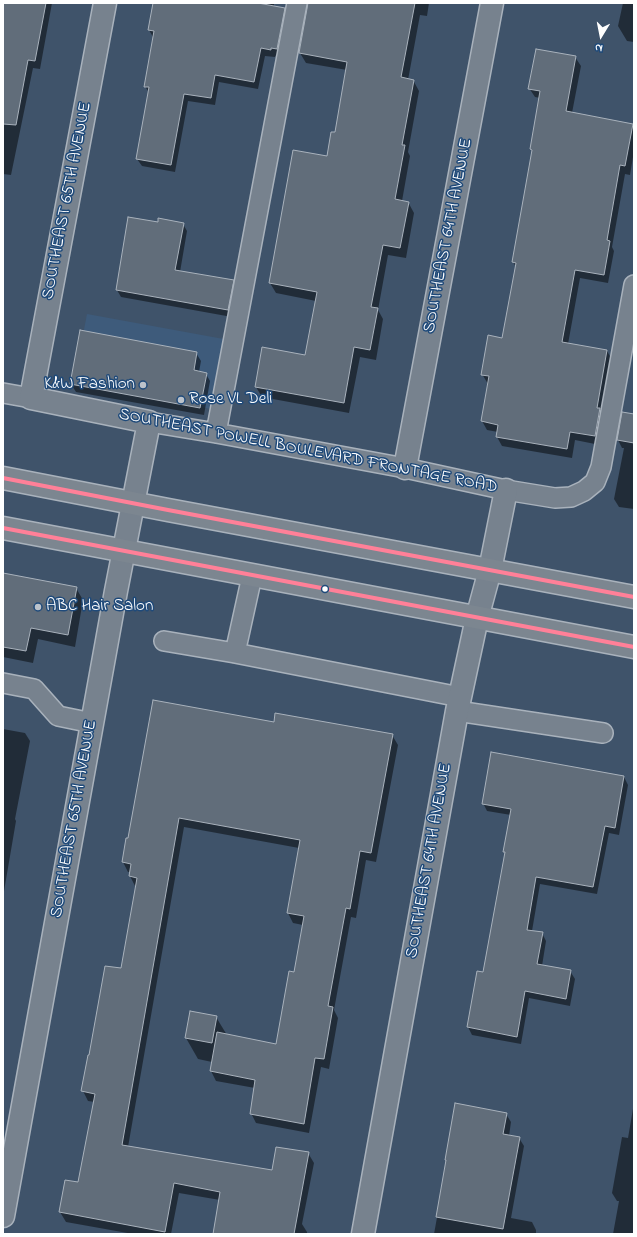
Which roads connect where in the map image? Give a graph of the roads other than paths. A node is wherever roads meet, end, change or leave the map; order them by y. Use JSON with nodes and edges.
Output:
{"nodes":[{"id":1,"x":105,"y":3,"type":"edge"},
{"id":2,"x":297,"y":3,"type":"edge"},
{"id":3,"x":492,"y":3,"type":"edge"},
{"id":4,"x":634,"y":285,"type":"edge"},
{"id":5,"x":3,"y":393,"type":"edge"},
{"id":6,"x":31,"y":398,"type":"junction"},
{"id":7,"x":149,"y":422,"type":"junction"},
{"id":8,"x":216,"y":433,"type":"junction"},
{"id":9,"x":405,"y":468,"type":"junction"},
{"id":10,"x":3,"y":478,"type":"edge"},
{"id":11,"x":506,"y":490,"type":"junction"},
{"id":12,"x":133,"y":503,"type":"junction"},
{"id":13,"x":3,"y":528,"type":"edge"},
{"id":14,"x":124,"y":551,"type":"junction"},
{"id":15,"x":490,"y":570,"type":"junction"},
{"id":16,"x":252,"y":576,"type":"junction"},
{"id":17,"x":634,"y":597,"type":"edge"},
{"id":18,"x":477,"y":618,"type":"junction"},
{"id":19,"x":164,"y":641,"type":"dead end"},
{"id":20,"x":634,"y":647,"type":"edge"},
{"id":21,"x":235,"y":653,"type":"junction"},
{"id":22,"x":3,"y":683,"type":"edge"},
{"id":23,"x":459,"y":704,"type":"junction"},
{"id":24,"x":92,"y":723,"type":"junction"},
{"id":25,"x":603,"y":733,"type":"dead end"},
{"id":26,"x":3,"y":1216,"type":"edge"},
{"id":27,"x":364,"y":1234,"type":"edge"}],
"edges":[{"from":1,"to":6,"type":"street","name":"SOUTHEAST 65TH AVENUE"},
{"from":2,"to":8,"type":"lane"},
{"from":3,"to":9,"type":"street","name":"SOUTHEAST 64TH AVENUE"},
{"from":4,"to":11,"type":"lane","name":"SOUTHEAST POWELL BOULEVARD FRONTAGE ROAD"},
{"from":5,"to":6,"type":"lane","name":"SOUTHEAST POWELL BOULEVARD FRONTAGE ROAD"},
{"from":6,"to":7,"type":"street","name":"SOUTHEAST POWELL BOULEVARD FRONTAGE ROAD"},
{"from":7,"to":8,"type":"lane","name":"SOUTHEAST POWELL BOULEVARD FRONTAGE ROAD"},
{"from":7,"to":12,"type":"street","name":"SOUTHEAST 65TH AVENUE"},
{"from":8,"to":9,"type":"lane","name":"SOUTHEAST POWELL BOULEVARD FRONTAGE ROAD"},
{"from":9,"to":11,"type":"lane","name":"SOUTHEAST POWELL BOULEVARD FRONTAGE ROAD"},
{"from":10,"to":12,"type":"main road"},
{"from":11,"to":15,"type":"street","name":"SOUTHEAST 64TH AVENUE"},
{"from":12,"to":14,"type":"street","name":"SOUTHEAST 65TH AVENUE"},
{"from":12,"to":15,"type":"main road"},
{"from":13,"to":14,"type":"main road"},
{"from":14,"to":16,"type":"main road"},
{"from":14,"to":24,"type":"street","name":"SOUTHEAST 65TH AVENUE"},
{"from":15,"to":17,"type":"main road"},
{"from":15,"to":18,"type":"street","name":"SOUTHEAST 64TH AVENUE"},
{"from":16,"to":18,"type":"main road"},
{"from":16,"to":21,"type":"lane"},
{"from":18,"to":20,"type":"main road"},
{"from":18,"to":23,"type":"street","name":"SOUTHEAST 64TH AVENUE"},
{"from":19,"to":21,"type":"lane"},
{"from":21,"to":23,"type":"lane"},
{"from":22,"to":24,"type":"lane"},
{"from":23,"to":25,"type":"lane"},
{"from":23,"to":27,"type":"street","name":"SOUTHEAST 64TH AVENUE"},
{"from":24,"to":26,"type":"street","name":"SOUTHEAST 65TH AVENUE"}]}
